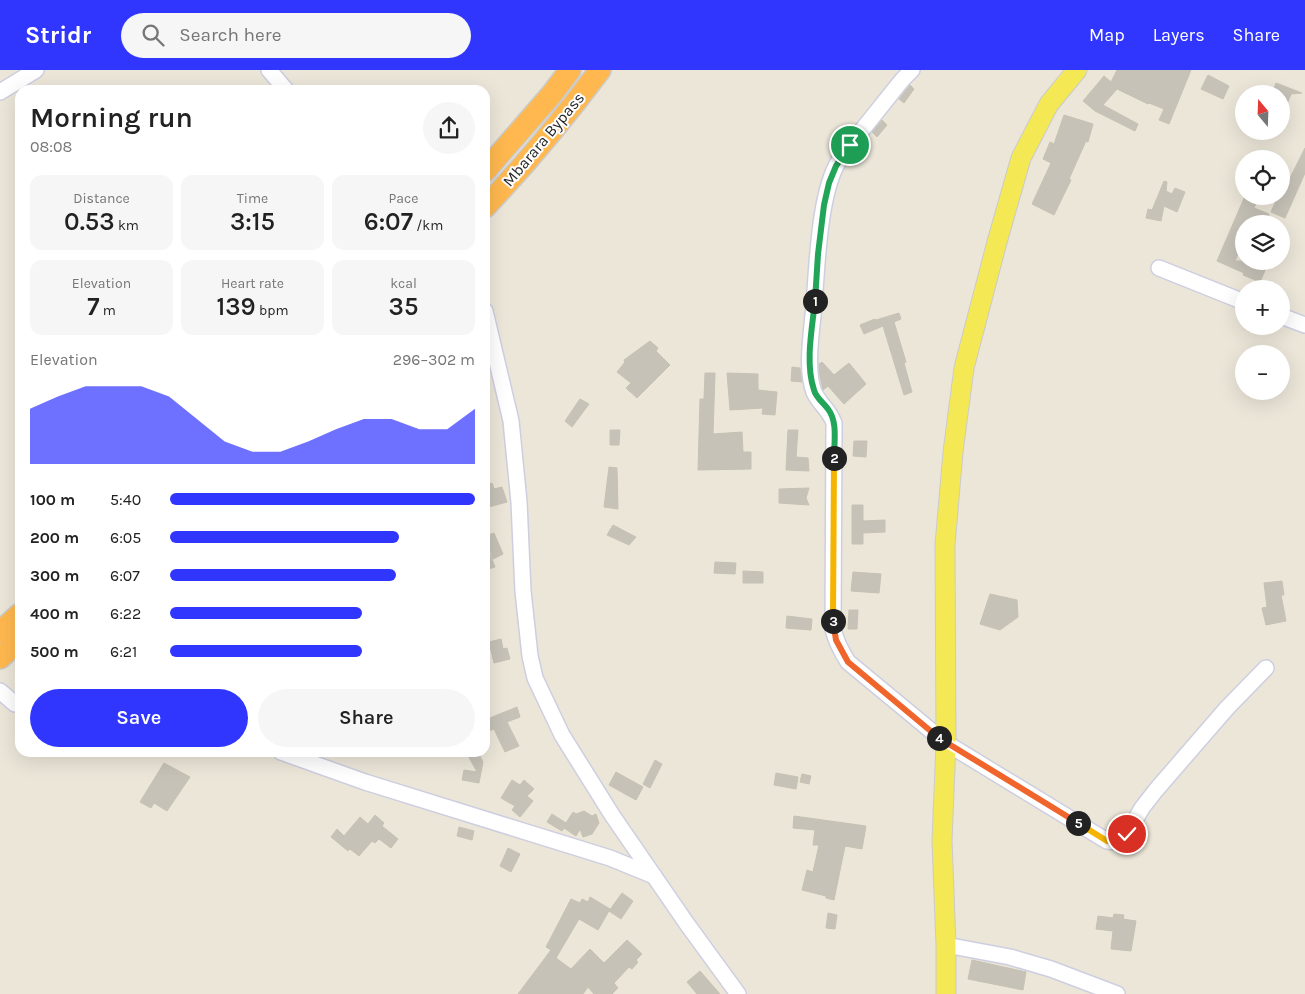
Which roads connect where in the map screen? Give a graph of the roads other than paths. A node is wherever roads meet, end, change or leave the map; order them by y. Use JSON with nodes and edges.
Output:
{"nodes":[{"id":1,"x":36,"y":70,"type":"edge"},
{"id":2,"x":269,"y":70,"type":"edge"},
{"id":3,"x":570,"y":70,"type":"edge"},
{"id":4,"x":600,"y":70,"type":"edge"},
{"id":5,"x":912,"y":70,"type":"edge"},
{"id":6,"x":1077,"y":70,"type":"edge"},
{"id":7,"x":282,"y":85,"type":"edge"},
{"id":8,"x":0,"y":92,"type":"edge"},
{"id":9,"x":490,"y":164,"type":"edge"},
{"id":10,"x":490,"y":202,"type":"edge"},
{"id":11,"x":1159,"y":268,"type":"dead end"},
{"id":12,"x":1235,"y":298,"type":"edge"},
{"id":13,"x":1290,"y":319,"type":"edge"},
{"id":14,"x":1305,"y":325,"type":"edge"},
{"id":15,"x":490,"y":332,"type":"edge"},
{"id":16,"x":15,"y":618,"type":"edge"},
{"id":17,"x":0,"y":632,"type":"edge"},
{"id":18,"x":15,"y":644,"type":"edge"},
{"id":19,"x":0,"y":658,"type":"edge"},
{"id":20,"x":1266,"y":668,"type":"dead end"},
{"id":21,"x":0,"y":691,"type":"edge"},
{"id":22,"x":15,"y":704,"type":"edge"},
{"id":23,"x":946,"y":744,"type":"junction"},
{"id":24,"x":294,"y":757,"type":"edge"},
{"id":25,"x":655,"y":876,"type":"junction"},
{"id":26,"x":946,"y":945,"type":"junction"},
{"id":27,"x":738,"y":994,"type":"edge"},
{"id":28,"x":946,"y":994,"type":"edge"},
{"id":29,"x":1117,"y":994,"type":"edge"}],
"edges":[{"from":1,"to":8,"type":"street"},
{"from":2,"to":7,"type":"street"},
{"from":3,"to":9,"type":"highway","name":"Mbarara Bypass"},
{"from":4,"to":10,"type":"highway","name":"Mbarara Bypass"},
{"from":5,"to":23,"type":"street"},
{"from":6,"to":23,"type":"main road"},
{"from":11,"to":12,"type":"street"},
{"from":13,"to":14,"type":"street"},
{"from":15,"to":25,"type":"street"},
{"from":16,"to":17,"type":"highway"},
{"from":18,"to":19,"type":"highway"},
{"from":20,"to":23,"type":"street"},
{"from":21,"to":22,"type":"street"},
{"from":23,"to":26,"type":"main road"},
{"from":24,"to":25,"type":"street"},
{"from":25,"to":27,"type":"street"},
{"from":26,"to":28,"type":"main road"},
{"from":26,"to":29,"type":"street"}]}
